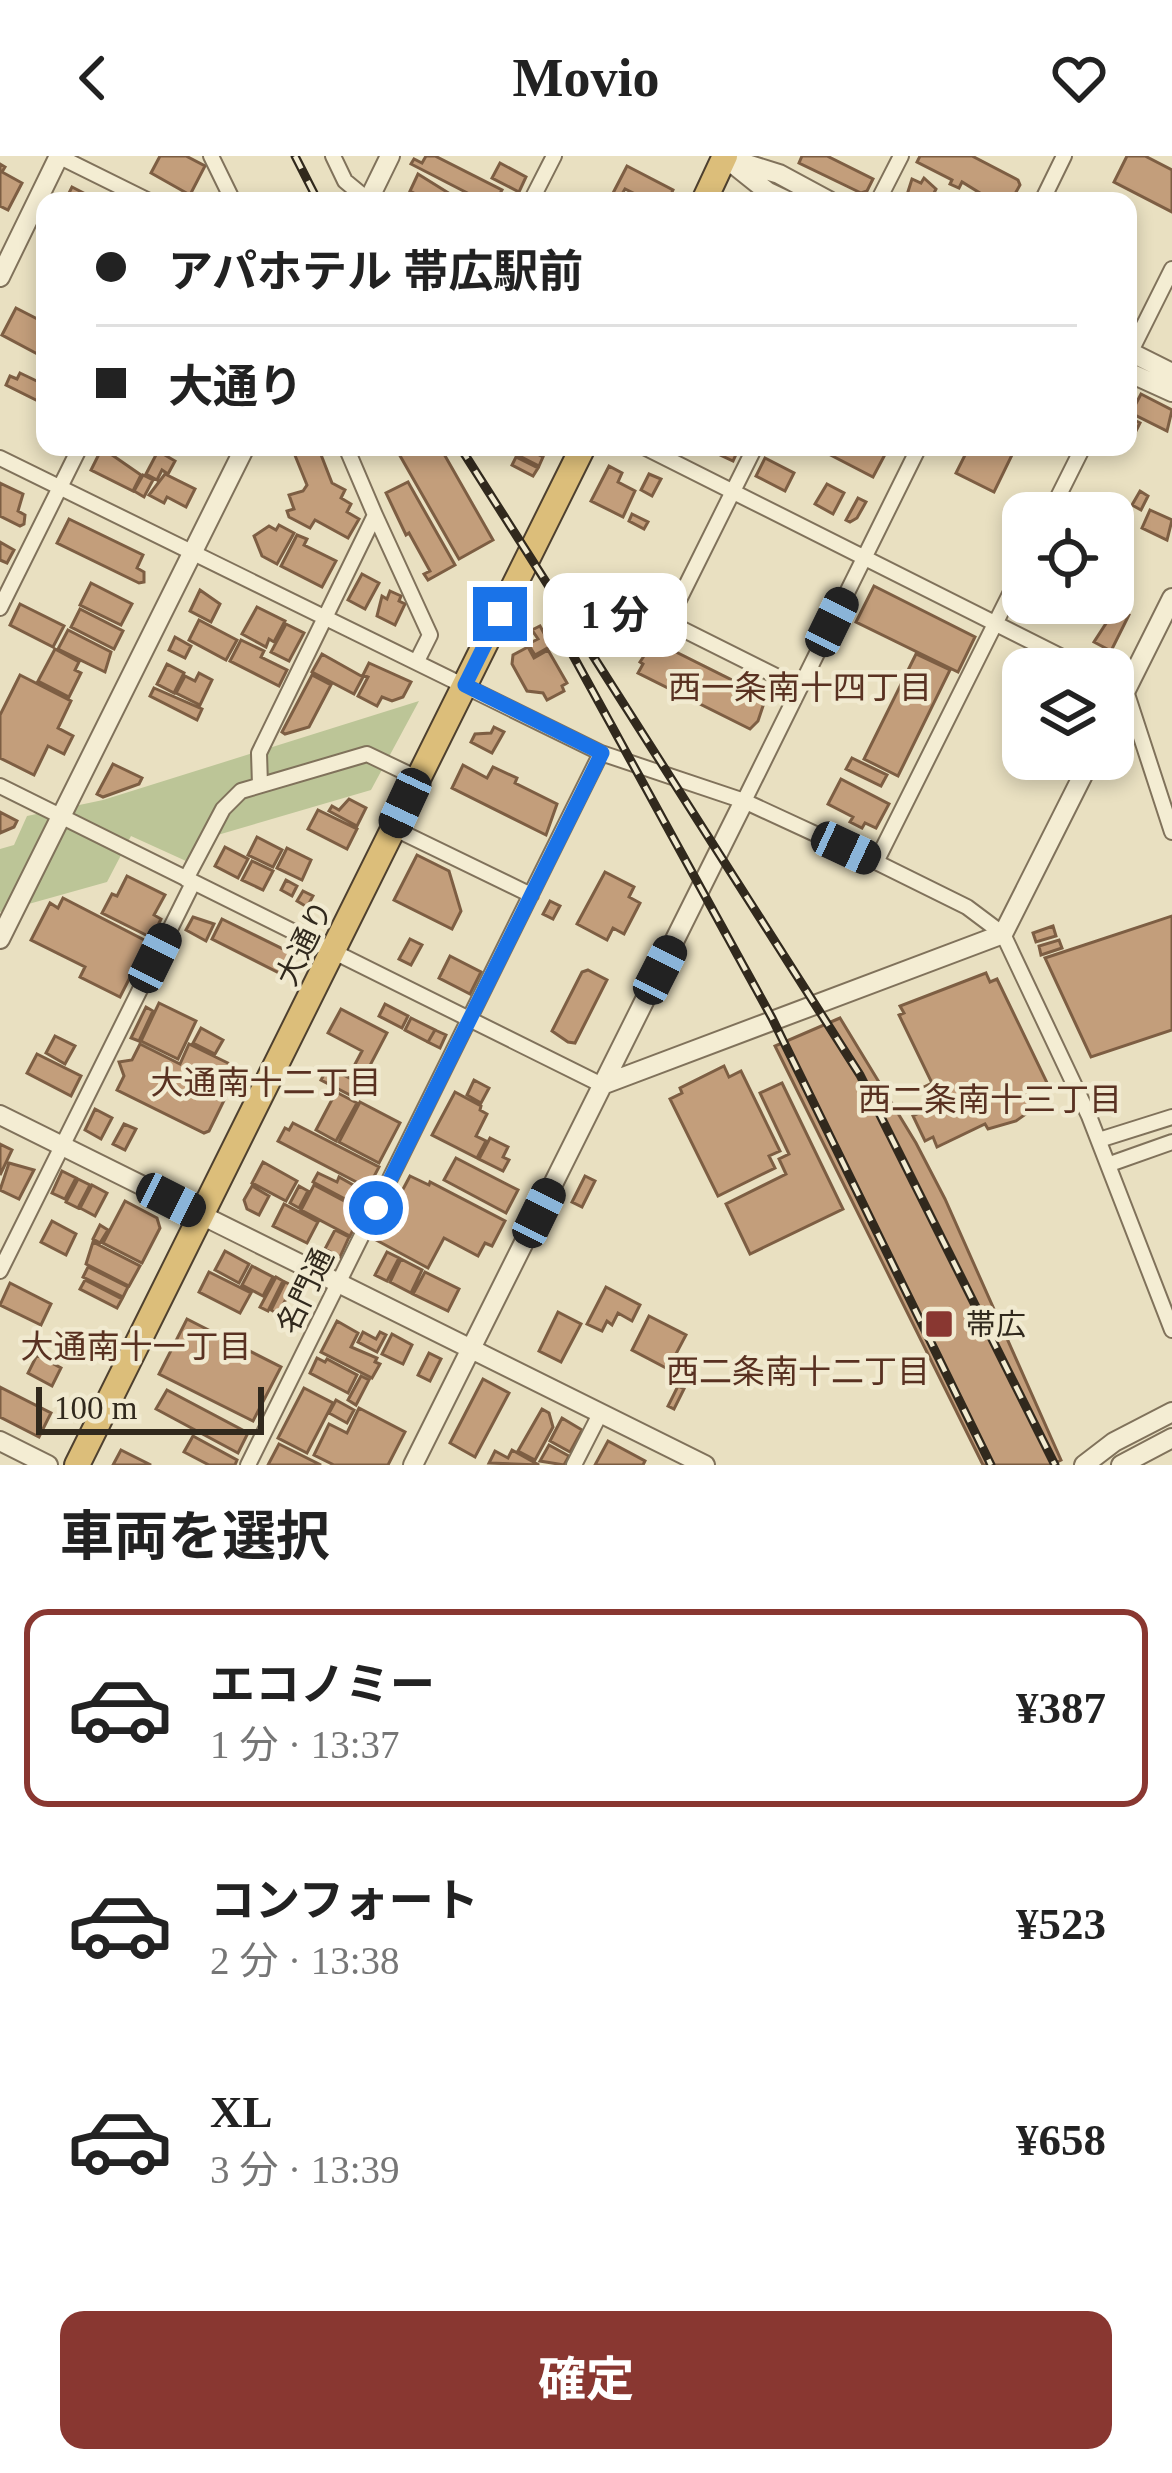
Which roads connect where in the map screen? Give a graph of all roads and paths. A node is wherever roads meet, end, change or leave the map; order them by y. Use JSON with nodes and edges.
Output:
{"nodes":[{"id":1,"x":59,"y":156,"type":"edge"},
{"id":2,"x":211,"y":156,"type":"edge"},
{"id":3,"x":333,"y":156,"type":"edge"},
{"id":4,"x":390,"y":156,"type":"edge"},
{"id":5,"x":554,"y":156,"type":"edge"},
{"id":6,"x":901,"y":156,"type":"edge"},
{"id":7,"x":1064,"y":156,"type":"edge"},
{"id":8,"x":723,"y":157,"type":"edge"},
{"id":9,"x":41,"y":192,"type":"edge"},
{"id":10,"x":130,"y":192,"type":"edge"},
{"id":11,"x":228,"y":192,"type":"edge"},
{"id":12,"x":358,"y":192,"type":"edge"},
{"id":13,"x":372,"y":192,"type":"edge"},
{"id":14,"x":536,"y":192,"type":"edge"},
{"id":15,"x":708,"y":192,"type":"edge"},
{"id":16,"x":768,"y":192,"type":"edge"},
{"id":17,"x":812,"y":192,"type":"edge"},
{"id":18,"x":883,"y":192,"type":"edge"},
{"id":19,"x":1046,"y":192,"type":"edge"},
{"id":20,"x":36,"y":203,"type":"edge"},
{"id":21,"x":1172,"y":268,"type":"edge"},
{"id":22,"x":0,"y":277,"type":"edge"},
{"id":23,"x":1137,"y":341,"type":"edge"},
{"id":24,"x":1137,"y":361,"type":"edge"},
{"id":25,"x":1137,"y":364,"type":"edge"},
{"id":26,"x":1172,"y":373,"type":"edge"},
{"id":27,"x":1172,"y":392,"type":"edge"},
{"id":28,"x":76,"y":456,"type":"edge"},
{"id":29,"x":240,"y":456,"type":"edge"},
{"id":30,"x":350,"y":456,"type":"edge"},
{"id":31,"x":579,"y":456,"type":"edge"},
{"id":32,"x":662,"y":456,"type":"edge"},
{"id":33,"x":751,"y":456,"type":"edge"},
{"id":34,"x":915,"y":456,"type":"edge"},
{"id":35,"x":1078,"y":456,"type":"edge"},
{"id":36,"x":0,"y":458,"type":"edge"},
{"id":37,"x":60,"y":487,"type":"junction"},
{"id":38,"x":733,"y":492,"type":"junction"},
{"id":39,"x":1060,"y":492,"type":"edge"},
{"id":40,"x":376,"y":515,"type":"junction"},
{"id":41,"x":193,"y":552,"type":"junction"},
{"id":42,"x":865,"y":556,"type":"junction"},
{"id":43,"x":1172,"y":598,"type":"edge"},
{"id":44,"x":0,"y":608,"type":"edge"},
{"id":45,"x":1002,"y":609,"type":"edge"},
{"id":46,"x":325,"y":617,"type":"junction"},
{"id":47,"x":996,"y":621,"type":"junction"},
{"id":48,"x":1046,"y":648,"type":"edge"},
{"id":49,"x":417,"y":661,"type":"junction"},
{"id":50,"x":1134,"y":662,"type":"edge"},
{"id":51,"x":465,"y":685,"type":"junction"},
{"id":52,"x":800,"y":688,"type":"junction"},
{"id":53,"x":1134,"y":728,"type":"edge"},
{"id":54,"x":602,"y":753,"type":"junction"},
{"id":55,"x":417,"y":778,"type":"junction"},
{"id":56,"x":1081,"y":780,"type":"edge"},
{"id":57,"x":260,"y":785,"type":"junction"},
{"id":58,"x":0,"y":786,"type":"edge"},
{"id":59,"x":744,"y":801,"type":"junction"},
{"id":60,"x":61,"y":817,"type":"junction"},
{"id":61,"x":393,"y":828,"type":"junction"},
{"id":62,"x":1172,"y":832,"type":"edge"},
{"id":63,"x":876,"y":862,"type":"junction"},
{"id":64,"x":189,"y":881,"type":"junction"},
{"id":65,"x":0,"y":892,"type":"edge"},
{"id":66,"x":531,"y":895,"type":"junction"},
{"id":67,"x":19,"y":900,"type":"junction"},
{"id":68,"x":1004,"y":934,"type":"junction"},
{"id":69,"x":0,"y":939,"type":"edge"},
{"id":70,"x":333,"y":952,"type":"junction"},
{"id":71,"x":469,"y":1019,"type":"junction"},
{"id":72,"x":602,"y":1085,"type":"junction"},
{"id":73,"x":0,"y":1114,"type":"edge"},
{"id":74,"x":1172,"y":1117,"type":"edge"},
{"id":75,"x":1099,"y":1139,"type":"junction"},
{"id":76,"x":1172,"y":1142,"type":"edge"},
{"id":77,"x":62,"y":1145,"type":"junction"},
{"id":78,"x":1110,"y":1164,"type":"junction"},
{"id":79,"x":201,"y":1215,"type":"junction"},
{"id":80,"x":0,"y":1271,"type":"edge"},
{"id":81,"x":339,"y":1283,"type":"junction"},
{"id":82,"x":1172,"y":1330,"type":"edge"},
{"id":83,"x":471,"y":1348,"type":"junction"},
{"id":84,"x":1172,"y":1412,"type":"edge"},
{"id":85,"x":600,"y":1414,"type":"junction"},
{"id":86,"x":1172,"y":1438,"type":"edge"},
{"id":87,"x":0,"y":1442,"type":"edge"},
{"id":88,"x":48,"y":1465,"type":"edge"},
{"id":89,"x":77,"y":1465,"type":"edge"},
{"id":90,"x":248,"y":1465,"type":"edge"},
{"id":91,"x":413,"y":1465,"type":"edge"},
{"id":92,"x":574,"y":1465,"type":"edge"},
{"id":93,"x":705,"y":1465,"type":"edge"},
{"id":94,"x":1084,"y":1465,"type":"edge"},
{"id":95,"x":1121,"y":1465,"type":"edge"}],
"edges":[{"from":1,"to":9,"type":"street"},
{"from":1,"to":10,"type":"street"},
{"from":2,"to":11,"type":"street"},
{"from":3,"to":12,"type":"street"},
{"from":4,"to":13,"type":"street"},
{"from":5,"to":14,"type":"street"},
{"from":6,"to":18,"type":"street"},
{"from":7,"to":19,"type":"street"},
{"from":8,"to":15,"type":"highway"},
{"from":8,"to":16,"type":"street"},
{"from":8,"to":17,"type":"street"},
{"from":20,"to":22,"type":"street"},
{"from":21,"to":23,"type":"street"},
{"from":24,"to":26,"type":"street"},
{"from":25,"to":27,"type":"street"},
{"from":28,"to":37,"type":"street"},
{"from":29,"to":41,"type":"street"},
{"from":30,"to":40,"type":"street"},
{"from":31,"to":51,"type":"highway","name":"大通り"},
{"from":32,"to":38,"type":"street"},
{"from":33,"to":38,"type":"street"},
{"from":34,"to":42,"type":"street"},
{"from":35,"to":39,"type":"street"},
{"from":36,"to":37,"type":"street"},
{"from":37,"to":41,"type":"street"},
{"from":37,"to":44,"type":"street"},
{"from":38,"to":42,"type":"street"},
{"from":38,"to":52,"type":"street"},
{"from":40,"to":46,"type":"street"},
{"from":40,"to":49,"type":"street"},
{"from":41,"to":46,"type":"street"},
{"from":41,"to":60,"type":"street"},
{"from":42,"to":47,"type":"street"},
{"from":42,"to":52,"type":"street"},
{"from":43,"to":50,"type":"street"},
{"from":45,"to":47,"type":"street"},
{"from":46,"to":49,"type":"street"},
{"from":46,"to":57,"type":"street"},
{"from":47,"to":48,"type":"street"},
{"from":47,"to":63,"type":"street"},
{"from":49,"to":51,"type":"street"},
{"from":51,"to":54,"type":"street"},
{"from":51,"to":55,"type":"highway","name":"大通り"},
{"from":52,"to":59,"type":"street"},
{"from":53,"to":62,"type":"street"},
{"from":54,"to":59,"type":"street"},
{"from":54,"to":66,"type":"street","name":"名門通"},
{"from":55,"to":57,"type":"street"},
{"from":55,"to":61,"type":"highway","name":"大通り"},
{"from":56,"to":68,"type":"street"},
{"from":57,"to":64,"type":"street"},
{"from":58,"to":60,"type":"street"},
{"from":59,"to":63,"type":"street"},
{"from":59,"to":72,"type":"street"},
{"from":60,"to":64,"type":"street"},
{"from":60,"to":67,"type":"street"},
{"from":61,"to":66,"type":"street"},
{"from":61,"to":70,"type":"highway","name":"大通り"},
{"from":63,"to":68,"type":"street"},
{"from":64,"to":70,"type":"street"},
{"from":64,"to":77,"type":"street"},
{"from":65,"to":67,"type":"street"},
{"from":66,"to":71,"type":"street","name":"名門通"},
{"from":67,"to":69,"type":"street"},
{"from":68,"to":72,"type":"street"},
{"from":68,"to":75,"type":"street"},
{"from":70,"to":71,"type":"street"},
{"from":70,"to":79,"type":"highway","name":"大通り"},
{"from":71,"to":72,"type":"street"},
{"from":71,"to":81,"type":"street","name":"名門通"},
{"from":72,"to":83,"type":"street"},
{"from":73,"to":77,"type":"street"},
{"from":74,"to":75,"type":"street"},
{"from":75,"to":78,"type":"street"},
{"from":76,"to":78,"type":"street"},
{"from":77,"to":79,"type":"street"},
{"from":77,"to":80,"type":"street"},
{"from":78,"to":82,"type":"street"},
{"from":79,"to":81,"type":"street"},
{"from":79,"to":89,"type":"highway","name":"大通り"},
{"from":81,"to":83,"type":"street"},
{"from":81,"to":90,"type":"street","name":"名門通"},
{"from":83,"to":85,"type":"street"},
{"from":83,"to":91,"type":"street"},
{"from":84,"to":94,"type":"street"},
{"from":85,"to":92,"type":"street"},
{"from":85,"to":93,"type":"street"},
{"from":86,"to":95,"type":"street"},
{"from":87,"to":88,"type":"street"}]}
